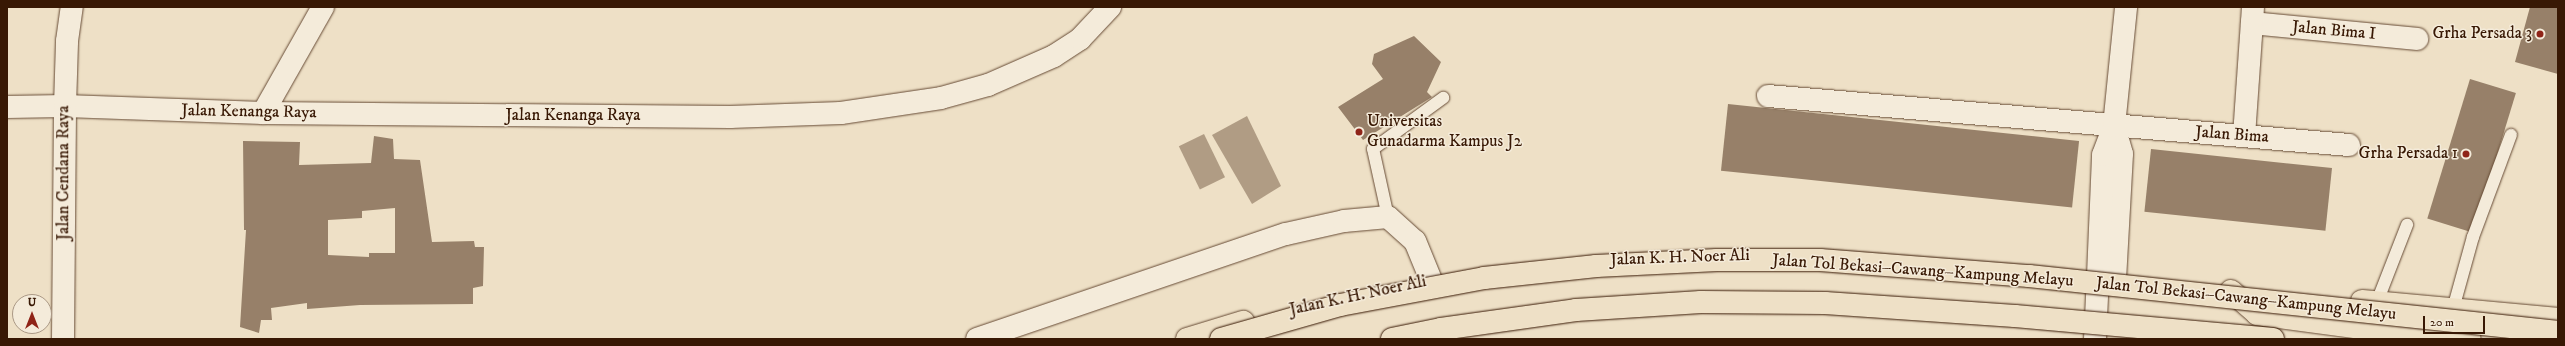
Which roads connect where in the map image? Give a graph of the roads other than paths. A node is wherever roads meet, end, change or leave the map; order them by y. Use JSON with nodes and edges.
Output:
{"nodes":[{"id":1,"x":72,"y":7,"type":"edge"},
{"id":2,"x":323,"y":7,"type":"edge"},
{"id":3,"x":1110,"y":7,"type":"edge"},
{"id":4,"x":2126,"y":7,"type":"edge"},
{"id":5,"x":2252,"y":15,"type":"edge"},
{"id":6,"x":2417,"y":39,"type":"dead end"},
{"id":7,"x":1768,"y":96,"type":"dead end"},
{"id":8,"x":1443,"y":98,"type":"dead end"},
{"id":9,"x":7,"y":106,"type":"edge"},
{"id":10,"x":65,"y":106,"type":"junction"},
{"id":11,"x":263,"y":113,"type":"junction"},
{"id":12,"x":2114,"y":126,"type":"junction"},
{"id":13,"x":2511,"y":135,"type":"dead end"},
{"id":14,"x":2244,"y":136,"type":"junction"},
{"id":15,"x":2350,"y":145,"type":"dead end"},
{"id":16,"x":1388,"y":217,"type":"junction"},
{"id":17,"x":2407,"y":225,"type":"dead end"},
{"id":18,"x":2106,"y":277,"type":"junction"},
{"id":19,"x":1431,"y":280,"type":"junction"},
{"id":20,"x":2227,"y":287,"type":"junction"},
{"id":21,"x":2377,"y":302,"type":"junction"},
{"id":22,"x":2452,"y":309,"type":"junction"},
{"id":23,"x":2527,"y":316,"type":"junction"},
{"id":24,"x":2558,"y":319,"type":"edge"},
{"id":25,"x":2558,"y":332,"type":"edge"},
{"id":26,"x":2377,"y":335,"type":"edge"},
{"id":27,"x":2414,"y":336,"type":"edge"},
{"id":28,"x":63,"y":339,"type":"edge"},
{"id":29,"x":977,"y":339,"type":"edge"},
{"id":30,"x":1187,"y":339,"type":"edge"},
{"id":31,"x":1221,"y":339,"type":"edge"},
{"id":32,"x":1392,"y":339,"type":"edge"},
{"id":33,"x":2095,"y":339,"type":"edge"},
{"id":34,"x":2273,"y":339,"type":"edge"},
{"id":35,"x":2470,"y":339,"type":"edge"},
{"id":36,"x":2480,"y":339,"type":"edge"}],
"edges":[{"from":1,"to":10,"type":"street","name":"Jalan Cendana Raya"},
{"from":2,"to":11,"type":"street"},
{"from":3,"to":11,"type":"street","name":"Jalan Kenanga Raya"},
{"from":4,"to":12,"type":"street"},
{"from":5,"to":6,"type":"street","name":"Jalan Bima I"},
{"from":5,"to":14,"type":"street"},
{"from":7,"to":12,"type":"street","name":"Jalan Bima"},
{"from":8,"to":16,"type":"lane"},
{"from":9,"to":10,"type":"street","name":"Jalan Kenanga Raya"},
{"from":10,"to":11,"type":"street","name":"Jalan Kenanga Raya"},
{"from":10,"to":28,"type":"street","name":"Jalan Cendana Raya"},
{"from":12,"to":14,"type":"street","name":"Jalan Bima"},
{"from":12,"to":18,"type":"street"},
{"from":13,"to":22,"type":"lane"},
{"from":14,"to":15,"type":"street","name":"Jalan Bima"},
{"from":16,"to":19,"type":"street"},
{"from":16,"to":29,"type":"street"},
{"from":17,"to":21,"type":"lane"},
{"from":18,"to":19,"type":"main road","name":"Jalan K. H. Noer Ali"},
{"from":18,"to":20,"type":"main road","name":"Jalan K. H. Noer Ali"},
{"from":18,"to":33,"type":"street"},
{"from":19,"to":30,"type":"main road","name":"Jalan K. H. Noer Ali"},
{"from":20,"to":21,"type":"main road","name":"Jalan K. H. Noer Ali"},
{"from":20,"to":26,"type":"main road"},
{"from":21,"to":22,"type":"main road","name":"Jalan K. H. Noer Ali"},
{"from":22,"to":23,"type":"main road","name":"Jalan K. H. Noer Ali"},
{"from":23,"to":24,"type":"main road","name":"Jalan K. H. Noer Ali"},
{"from":23,"to":36,"type":"main road"},
{"from":25,"to":31,"type":"main road","name":"Jalan Tol Bekasi–Cawang–Kampung Melayu","bridge":true},
{"from":26,"to":27,"type":"main road"},
{"from":27,"to":35,"type":"main road"},
{"from":32,"to":34,"type":"main road","bridge":true}]}
